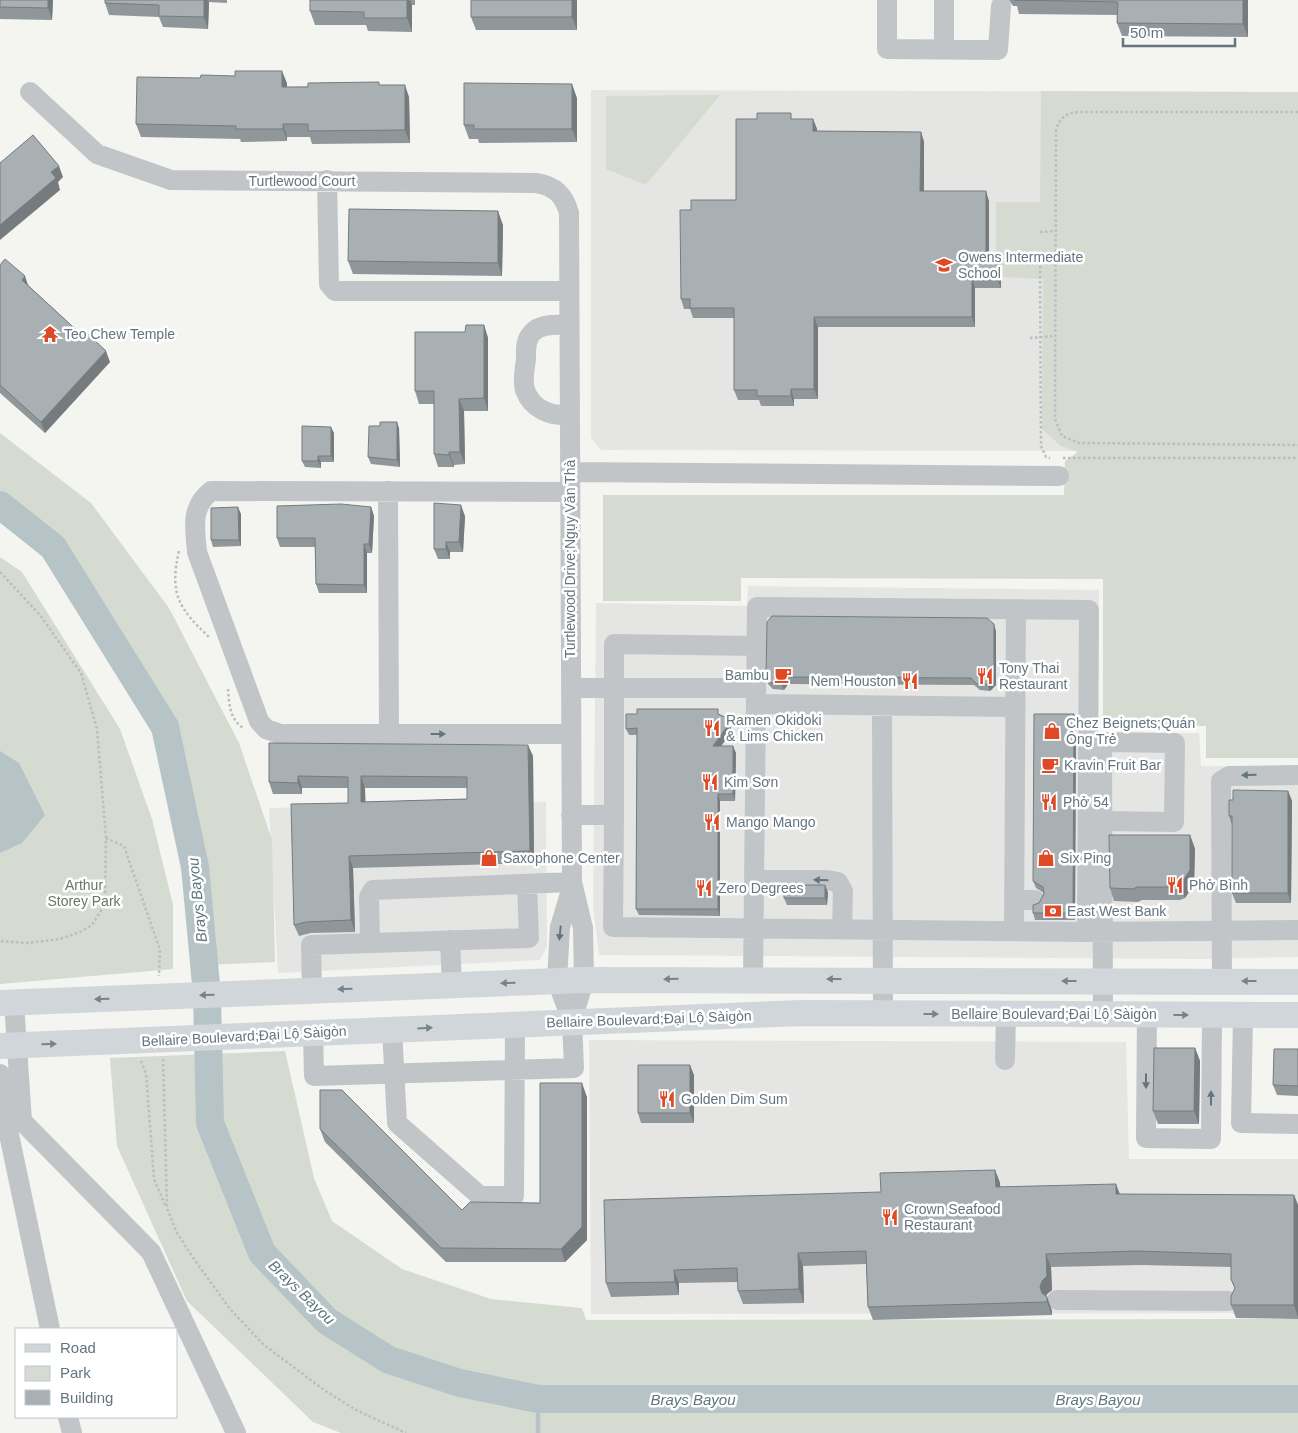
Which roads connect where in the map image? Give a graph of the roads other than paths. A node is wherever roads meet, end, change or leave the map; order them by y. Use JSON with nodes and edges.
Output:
{"nodes":[{"id":1,"x":887,"y":0,"type":"edge"},
{"id":2,"x":944,"y":0,"type":"edge"},
{"id":3,"x":1001,"y":6,"type":"dead end"},
{"id":4,"x":944,"y":49,"type":"junction"},
{"id":5,"x":30,"y":92,"type":"dead end"},
{"id":6,"x":327,"y":180,"type":"junction"},
{"id":7,"x":570,"y":231,"type":"joint"},
{"id":8,"x":570,"y":291,"type":"junction"},
{"id":9,"x":569,"y":325,"type":"junction"},
{"id":10,"x":569,"y":415,"type":"junction"},
{"id":11,"x":1057,"y":464,"type":"road end"},
{"id":12,"x":570,"y":472,"type":"junction"},
{"id":13,"x":388,"y":491,"type":"junction"},
{"id":14,"x":570,"y":492,"type":"junction"},
{"id":15,"x":1016,"y":610,"type":"junction"},
{"id":16,"x":756,"y":646,"type":"junction"},
{"id":17,"x":571,"y":688,"type":"junction"},
{"id":18,"x":614,"y":688,"type":"junction"},
{"id":19,"x":756,"y":696,"type":"junction"},
{"id":20,"x":882,"y":706,"type":"junction"},
{"id":21,"x":1015,"y":707,"type":"junction"},
{"id":22,"x":389,"y":734,"type":"junction"},
{"id":23,"x":571,"y":734,"type":"junction"},
{"id":24,"x":1298,"y":775,"type":"edge"},
{"id":25,"x":571,"y":815,"type":"junction"},
{"id":26,"x":614,"y":815,"type":"junction"},
{"id":27,"x":1103,"y":822,"type":"junction"},
{"id":28,"x":754,"y":880,"type":"junction"},
{"id":29,"x":527,"y":884,"type":"junction"},
{"id":30,"x":572,"y":885,"type":"junction"},
{"id":31,"x":1014,"y":900,"type":"junction"},
{"id":32,"x":1036,"y":900,"type":"dead end"},
{"id":33,"x":754,"y":928,"type":"junction"},
{"id":34,"x":1083,"y":929,"type":"junction"},
{"id":35,"x":842,"y":930,"type":"junction"},
{"id":36,"x":882,"y":930,"type":"junction"},
{"id":37,"x":1298,"y":930,"type":"edge"},
{"id":38,"x":1014,"y":931,"type":"junction"},
{"id":39,"x":1222,"y":931,"type":"junction"},
{"id":40,"x":450,"y":940,"type":"junction"},
{"id":41,"x":370,"y":943,"type":"junction"},
{"id":42,"x":753,"y":979,"type":"junction"},
{"id":43,"x":883,"y":979,"type":"junction"},
{"id":44,"x":584,"y":980,"type":"junction"},
{"id":45,"x":556,"y":981,"type":"junction"},
{"id":46,"x":1102,"y":981,"type":"junction"},
{"id":47,"x":1222,"y":981,"type":"junction"},
{"id":48,"x":1298,"y":982,"type":"edge"},
{"id":49,"x":452,"y":985,"type":"junction"},
{"id":50,"x":312,"y":991,"type":"junction"},
{"id":51,"x":7,"y":1003,"type":"edge"},
{"id":52,"x":883,"y":1014,"type":"junction"},
{"id":53,"x":1006,"y":1014,"type":"junction"},
{"id":54,"x":1103,"y":1014,"type":"junction"},
{"id":55,"x":1147,"y":1014,"type":"junction"},
{"id":56,"x":1212,"y":1015,"type":"junction"},
{"id":57,"x":1243,"y":1015,"type":"junction"},
{"id":58,"x":1298,"y":1015,"type":"edge"},
{"id":59,"x":572,"y":1021,"type":"junction"},
{"id":60,"x":515,"y":1024,"type":"junction"},
{"id":61,"x":392,"y":1029,"type":"junction"},
{"id":62,"x":313,"y":1033,"type":"junction"},
{"id":63,"x":9,"y":1046,"type":"edge"},
{"id":64,"x":1005,"y":1060,"type":"dead end"},
{"id":65,"x":515,"y":1070,"type":"junction"},
{"id":66,"x":0,"y":1074,"type":"edge"},
{"id":67,"x":395,"y":1074,"type":"junction"},
{"id":68,"x":2,"y":1104,"type":"edge"},
{"id":69,"x":22,"y":1121,"type":"junction"},
{"id":70,"x":1298,"y":1124,"type":"edge"},
{"id":71,"x":1058,"y":1300,"type":"dead end"},
{"id":72,"x":1228,"y":1301,"type":"dead end"},
{"id":73,"x":50,"y":1328,"type":"edge"},
{"id":74,"x":68,"y":1418,"type":"edge"},
{"id":75,"x":72,"y":1433,"type":"edge"},
{"id":76,"x":236,"y":1433,"type":"edge"}],
"edges":[{"from":1,"to":4,"type":"street"},
{"from":2,"to":4,"type":"street"},
{"from":3,"to":4,"type":"street"},
{"from":5,"to":6,"type":"street","name":"Turtlewood Court"},
{"from":6,"to":7,"type":"street","name":"Turtlewood Court"},
{"from":6,"to":8,"type":"street"},
{"from":7,"to":8,"type":"street","name":"Turtlewood Drive;Ngụy Văn Thà"},
{"from":8,"to":9,"type":"street","name":"Turtlewood Drive;Ngụy Văn Thà"},
{"from":9,"to":10,"type":"street","name":"Turtlewood Drive;Ngụy Văn Thà"},
{"from":9,"to":10,"type":"street"},
{"from":10,"to":12,"type":"street","name":"Turtlewood Drive;Ngụy Văn Thà"},
{"from":11,"to":12,"type":"street"},
{"from":12,"to":14,"type":"street","name":"Turtlewood Drive;Ngụy Văn Thà"},
{"from":13,"to":14,"type":"street"},
{"from":13,"to":22,"type":"street"},
{"from":13,"to":22,"type":"street"},
{"from":14,"to":17,"type":"street","name":"Turtlewood Drive;Ngụy Văn Thà"},
{"from":15,"to":16,"type":"street"},
{"from":15,"to":21,"type":"street"},
{"from":15,"to":34,"type":"street"},
{"from":16,"to":18,"type":"street"},
{"from":16,"to":19,"type":"street"},
{"from":17,"to":18,"type":"street"},
{"from":17,"to":23,"type":"street","name":"Turtlewood Drive;Ngụy Văn Thà"},
{"from":18,"to":19,"type":"street"},
{"from":18,"to":26,"type":"street"},
{"from":19,"to":20,"type":"street"},
{"from":19,"to":28,"type":"street"},
{"from":20,"to":21,"type":"street"},
{"from":20,"to":36,"type":"street"},
{"from":21,"to":31,"type":"street"},
{"from":22,"to":23,"type":"street","one_way":true},
{"from":23,"to":25,"type":"street","name":"Turtlewood Drive;Ngụy Văn Thà"},
{"from":24,"to":39,"type":"street","one_way":true},
{"from":25,"to":26,"type":"street"},
{"from":25,"to":30,"type":"street","name":"Turtlewood Drive;Ngụy Văn Thà"},
{"from":26,"to":33,"type":"street"},
{"from":27,"to":27,"type":"street"},
{"from":27,"to":34,"type":"street"},
{"from":28,"to":33,"type":"street"},
{"from":35,"to":28,"type":"street","one_way":true},
{"from":29,"to":30,"type":"street"},
{"from":29,"to":40,"type":"street"},
{"from":29,"to":41,"type":"street"},
{"from":30,"to":44,"type":"street","name":"Turtlewood Drive;Ngụy Văn Thà"},
{"from":30,"to":45,"type":"street","name":"Turtlewood Drive;Ngụy Văn Thà","one_way":true},
{"from":31,"to":32,"type":"street"},
{"from":31,"to":38,"type":"street"},
{"from":33,"to":35,"type":"street"},
{"from":33,"to":42,"type":"street"},
{"from":34,"to":38,"type":"street"},
{"from":34,"to":39,"type":"street"},
{"from":34,"to":46,"type":"street"},
{"from":35,"to":36,"type":"street"},
{"from":36,"to":38,"type":"street"},
{"from":36,"to":43,"type":"street"},
{"from":37,"to":39,"type":"street"},
{"from":39,"to":47,"type":"street"},
{"from":40,"to":41,"type":"street"},
{"from":40,"to":49,"type":"street"},
{"from":41,"to":50,"type":"street"},
{"from":43,"to":42,"type":"main road","one_way":true},
{"from":42,"to":44,"type":"main road","one_way":true},
{"from":46,"to":43,"type":"main road","one_way":true},
{"from":43,"to":52,"type":"street"},
{"from":44,"to":45,"type":"main road"},
{"from":44,"to":59,"type":"street","name":"Turtlewood Drive;Ngụy Văn Thà"},
{"from":45,"to":49,"type":"main road","one_way":true},
{"from":45,"to":59,"type":"street","name":"Turtlewood Drive;Ngụy Văn Thà"},
{"from":46,"to":47,"type":"main road"},
{"from":46,"to":54,"type":"street"},
{"from":48,"to":47,"type":"main road","one_way":true},
{"from":49,"to":50,"type":"main road","one_way":true},
{"from":50,"to":51,"type":"main road","one_way":true},
{"from":50,"to":62,"type":"main road"},
{"from":51,"to":63,"type":"street"},
{"from":52,"to":53,"type":"main road","name":"Bellaire Boulevard;Đại Lộ Sàigòn","one_way":true},
{"from":52,"to":59,"type":"main road","name":"Bellaire Boulevard;Đại Lộ Sàigòn"},
{"from":53,"to":54,"type":"main road","name":"Bellaire Boulevard;Đại Lộ Sàigòn"},
{"from":53,"to":64,"type":"street"},
{"from":54,"to":55,"type":"main road","name":"Bellaire Boulevard;Đại Lộ Sàigòn"},
{"from":55,"to":56,"type":"main road","name":"Bellaire Boulevard;Đại Lộ Sàigòn","one_way":true},
{"from":55,"to":56,"type":"street","one_way":true},
{"from":56,"to":57,"type":"main road","name":"Bellaire Boulevard;Đại Lộ Sàigòn"},
{"from":57,"to":58,"type":"main road","name":"Bellaire Boulevard;Đại Lộ Sàigòn"},
{"from":57,"to":70,"type":"street"},
{"from":59,"to":60,"type":"main road","name":"Bellaire Boulevard;Đại Lộ Sàigòn"},
{"from":59,"to":65,"type":"street"},
{"from":61,"to":60,"type":"main road","name":"Bellaire Boulevard;Đại Lộ Sàigòn","one_way":true},
{"from":60,"to":65,"type":"street"},
{"from":61,"to":62,"type":"main road","name":"Bellaire Boulevard;Đại Lộ Sàigòn"},
{"from":61,"to":67,"type":"street"},
{"from":63,"to":62,"type":"main road","name":"Bellaire Boulevard;Đại Lộ Sàigòn","one_way":true},
{"from":62,"to":67,"type":"street"},
{"from":63,"to":69,"type":"street"},
{"from":65,"to":67,"type":"street"},
{"from":65,"to":67,"type":"street"},
{"from":66,"to":68,"type":"street"},
{"from":68,"to":69,"type":"street"},
{"from":68,"to":73,"type":"street"},
{"from":69,"to":76,"type":"street"},
{"from":71,"to":72,"type":"street"},
{"from":74,"to":75,"type":"street"}]}
